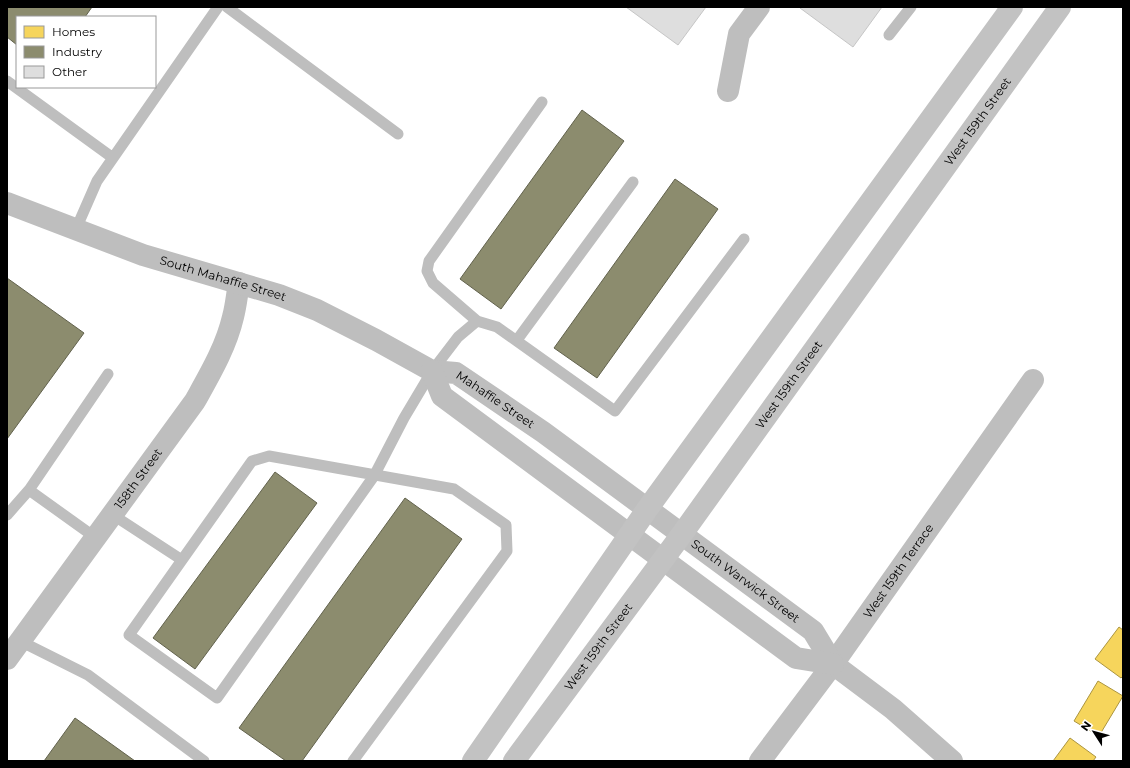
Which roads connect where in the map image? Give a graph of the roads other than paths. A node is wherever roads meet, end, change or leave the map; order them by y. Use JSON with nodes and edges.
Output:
{"nodes":[{"id":1,"x":218,"y":7,"type":"edge"},
{"id":2,"x":227,"y":7,"type":"edge"},
{"id":3,"x":759,"y":7,"type":"edge"},
{"id":4,"x":911,"y":7,"type":"edge"},
{"id":5,"x":1012,"y":7,"type":"edge"},
{"id":6,"x":1060,"y":7,"type":"edge"},
{"id":7,"x":889,"y":35,"type":"dead end"},
{"id":8,"x":7,"y":81,"type":"edge"},
{"id":9,"x":16,"y":88,"type":"edge"},
{"id":10,"x":17,"y":88,"type":"edge"},
{"id":11,"x":728,"y":91,"type":"dead end"},
{"id":12,"x":542,"y":102,"type":"dead end"},
{"id":13,"x":398,"y":134,"type":"dead end"},
{"id":14,"x":113,"y":158,"type":"junction"},
{"id":15,"x":633,"y":182,"type":"dead end"},
{"id":16,"x":7,"y":203,"type":"edge"},
{"id":17,"x":76,"y":229,"type":"junction"},
{"id":18,"x":744,"y":239,"type":"dead end"},
{"id":19,"x":239,"y":283,"type":"junction"},
{"id":20,"x":477,"y":321,"type":"junction"},
{"id":21,"x":517,"y":340,"type":"junction"},
{"id":22,"x":432,"y":371,"type":"junction"},
{"id":23,"x":108,"y":374,"type":"dead end"},
{"id":24,"x":1034,"y":380,"type":"dead end"},
{"id":25,"x":374,"y":476,"type":"junction"},
{"id":26,"x":29,"y":490,"type":"junction"},
{"id":27,"x":648,"y":508,"type":"junction"},
{"id":28,"x":7,"y":515,"type":"edge"},
{"id":29,"x":112,"y":515,"type":"junction"},
{"id":30,"x":630,"y":533,"type":"junction"},
{"id":31,"x":682,"y":534,"type":"junction"},
{"id":32,"x":96,"y":538,"type":"junction"},
{"id":33,"x":664,"y":558,"type":"junction"},
{"id":34,"x":182,"y":560,"type":"junction"},
{"id":35,"x":20,"y":641,"type":"junction"},
{"id":36,"x":7,"y":660,"type":"edge"},
{"id":37,"x":833,"y":664,"type":"junction"},
{"id":38,"x":202,"y":760,"type":"edge"},
{"id":39,"x":353,"y":761,"type":"edge"},
{"id":40,"x":472,"y":761,"type":"edge"},
{"id":41,"x":514,"y":761,"type":"edge"},
{"id":42,"x":760,"y":761,"type":"edge"},
{"id":43,"x":952,"y":761,"type":"edge"}],
"edges":[{"from":1,"to":14,"type":"lane"},
{"from":2,"to":13,"type":"lane"},
{"from":3,"to":11,"type":"street"},
{"from":4,"to":7,"type":"lane"},
{"from":5,"to":27,"type":"main road"},
{"from":6,"to":31,"type":"main road","name":"West 159th Street"},
{"from":8,"to":9,"type":"lane"},
{"from":10,"to":14,"type":"lane"},
{"from":12,"to":20,"type":"lane"},
{"from":14,"to":17,"type":"lane"},
{"from":15,"to":21,"type":"lane"},
{"from":16,"to":17,"type":"street","name":"South Mahaffie Street"},
{"from":17,"to":19,"type":"street","name":"South Mahaffie Street"},
{"from":18,"to":21,"type":"lane"},
{"from":19,"to":22,"type":"street","name":"South Mahaffie Street"},
{"from":19,"to":29,"type":"street","name":"158th Street"},
{"from":20,"to":21,"type":"lane"},
{"from":20,"to":22,"type":"lane"},
{"from":22,"to":25,"type":"lane"},
{"from":22,"to":27,"type":"street","name":"Mahaffie Street"},
{"from":22,"to":30,"type":"street","name":"Mahaffie Street"},
{"from":23,"to":26,"type":"lane"},
{"from":24,"to":37,"type":"street","name":"West 159th Terrace"},
{"from":25,"to":34,"type":"lane"},
{"from":25,"to":34,"type":"lane"},
{"from":25,"to":39,"type":"lane"},
{"from":26,"to":28,"type":"lane"},
{"from":26,"to":32,"type":"lane"},
{"from":27,"to":30,"type":"main road"},
{"from":27,"to":31,"type":"street","name":"South Warwick Street"},
{"from":29,"to":32,"type":"street","name":"158th Street"},
{"from":29,"to":34,"type":"lane"},
{"from":30,"to":33,"type":"street","name":"South Warwick Street"},
{"from":30,"to":40,"type":"main road"},
{"from":31,"to":33,"type":"main road","name":"West 159th Street"},
{"from":31,"to":37,"type":"street","name":"South Warwick Street"},
{"from":32,"to":35,"type":"street","name":"158th Street"},
{"from":33,"to":37,"type":"street","name":"South Warwick Street"},
{"from":33,"to":41,"type":"main road","name":"West 159th Street"},
{"from":35,"to":36,"type":"street","name":"158th Street"},
{"from":35,"to":38,"type":"lane"},
{"from":37,"to":42,"type":"street","name":"West 159th Terrace"},
{"from":37,"to":43,"type":"street","name":"South Warwick Street"}]}
